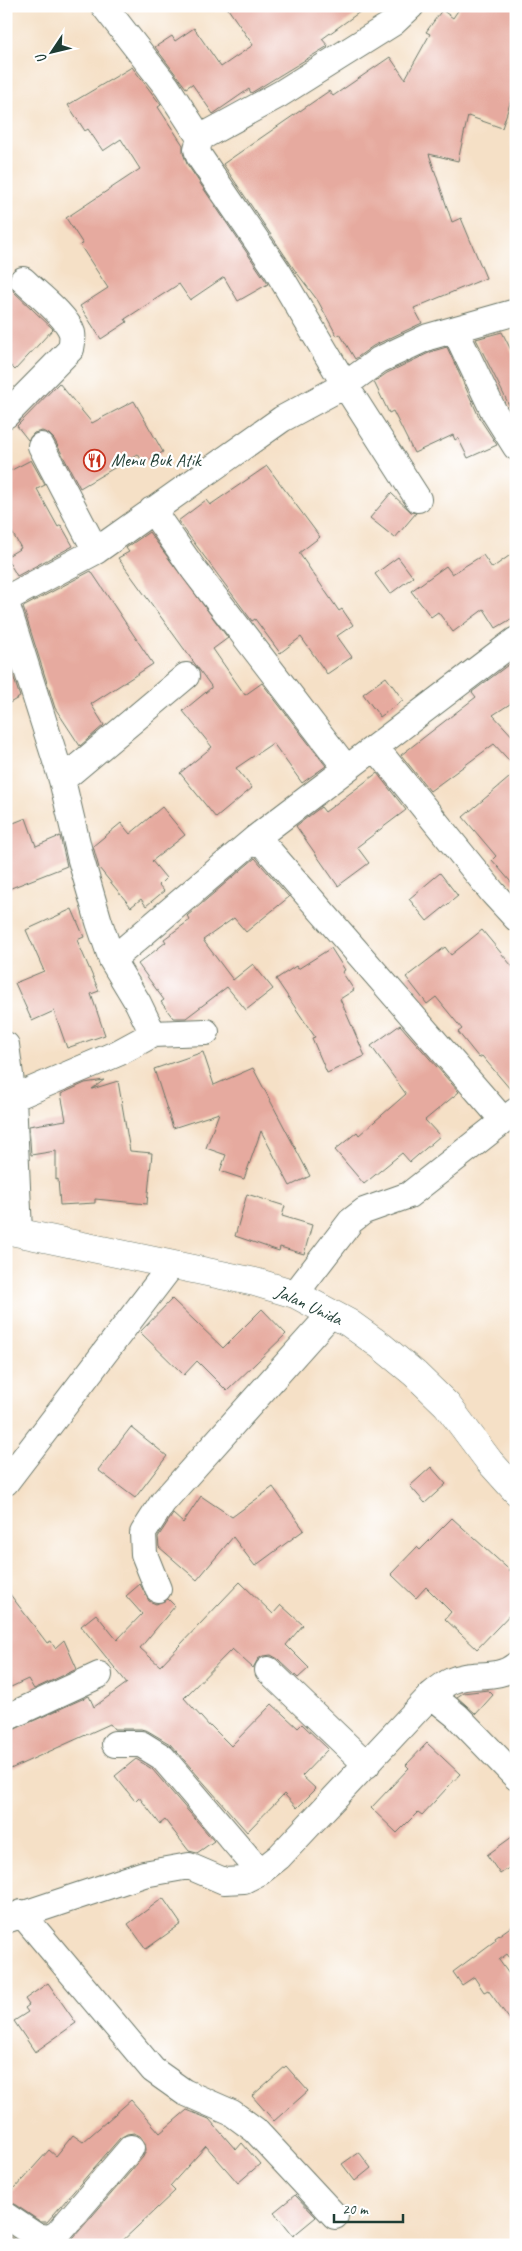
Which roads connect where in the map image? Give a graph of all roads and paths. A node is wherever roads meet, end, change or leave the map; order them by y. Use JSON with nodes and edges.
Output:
{"nodes":[{"id":1,"x":104,"y":6,"type":"edge"},
{"id":2,"x":411,"y":6,"type":"edge"},
{"id":3,"x":200,"y":138,"type":"junction"},
{"id":4,"x":23,"y":280,"type":"dead end"},
{"id":5,"x":516,"y":312,"type":"edge"},
{"id":6,"x":455,"y":330,"type":"junction"},
{"id":7,"x":345,"y":385,"type":"junction"},
{"id":8,"x":6,"y":415,"type":"edge"},
{"id":9,"x":41,"y":446,"type":"dead end"},
{"id":10,"x":516,"y":447,"type":"edge"},
{"id":11,"x":418,"y":499,"type":"dead end"},
{"id":12,"x":152,"y":510,"type":"junction"},
{"id":13,"x":96,"y":551,"type":"junction"},
{"id":14,"x":6,"y":599,"type":"edge"},
{"id":15,"x":6,"y":603,"type":"edge"},
{"id":16,"x":516,"y":640,"type":"edge"},
{"id":17,"x":186,"y":676,"type":"dead end"},
{"id":18,"x":375,"y":747,"type":"junction"},
{"id":19,"x":346,"y":768,"type":"junction"},
{"id":20,"x":62,"y":780,"type":"junction"},
{"id":21,"x":257,"y":837,"type":"junction"},
{"id":22,"x":516,"y":918,"type":"edge"},
{"id":23,"x":112,"y":960,"type":"junction"},
{"id":24,"x":206,"y":1032,"type":"dead end"},
{"id":25,"x":153,"y":1034,"type":"junction"},
{"id":26,"x":6,"y":1045,"type":"edge"},
{"id":27,"x":13,"y":1098,"type":"junction"},
{"id":28,"x":509,"y":1116,"type":"edge"},
{"id":29,"x":13,"y":1231,"type":"edge"},
{"id":30,"x":171,"y":1266,"type":"junction"},
{"id":31,"x":295,"y":1294,"type":"junction"},
{"id":32,"x":331,"y":1314,"type":"junction"},
{"id":33,"x":6,"y":1482,"type":"edge"},
{"id":34,"x":516,"y":1491,"type":"edge"},
{"id":35,"x":158,"y":1589,"type":"dead end"},
{"id":36,"x":516,"y":1666,"type":"edge"},
{"id":37,"x":268,"y":1670,"type":"dead end"},
{"id":38,"x":99,"y":1675,"type":"dead end"},
{"id":39,"x":431,"y":1695,"type":"junction"},
{"id":40,"x":6,"y":1718,"type":"edge"},
{"id":41,"x":115,"y":1744,"type":"dead end"},
{"id":42,"x":368,"y":1765,"type":"junction"},
{"id":43,"x":516,"y":1777,"type":"edge"},
{"id":44,"x":260,"y":1872,"type":"junction"},
{"id":45,"x":13,"y":1916,"type":"edge"},
{"id":46,"x":131,"y":2148,"type":"dead end"},
{"id":47,"x":6,"y":2216,"type":"edge"},
{"id":48,"x":334,"y":2216,"type":"dead end"}],
"edges":[{"from":1,"to":3,"type":"street"},
{"from":2,"to":3,"type":"street"},
{"from":3,"to":7,"type":"street"},
{"from":4,"to":8,"type":"street"},
{"from":5,"to":6,"type":"street"},
{"from":6,"to":7,"type":"street"},
{"from":6,"to":10,"type":"street"},
{"from":7,"to":11,"type":"street"},
{"from":7,"to":12,"type":"street"},
{"from":9,"to":13,"type":"street"},
{"from":12,"to":13,"type":"street"},
{"from":12,"to":19,"type":"street"},
{"from":13,"to":14,"type":"street"},
{"from":15,"to":20,"type":"street"},
{"from":16,"to":18,"type":"street"},
{"from":17,"to":20,"type":"street"},
{"from":18,"to":19,"type":"street"},
{"from":18,"to":22,"type":"street"},
{"from":19,"to":21,"type":"street"},
{"from":20,"to":23,"type":"street"},
{"from":21,"to":23,"type":"street"},
{"from":21,"to":28,"type":"street"},
{"from":23,"to":25,"type":"street"},
{"from":24,"to":25,"type":"street"},
{"from":25,"to":27,"type":"street"},
{"from":26,"to":27,"type":"street"},
{"from":27,"to":29,"type":"street"},
{"from":28,"to":31,"type":"street"},
{"from":29,"to":30,"type":"street","name":"Jalan Unida"},
{"from":30,"to":31,"type":"street","name":"Jalan Unida"},
{"from":30,"to":33,"type":"street"},
{"from":31,"to":32,"type":"street","name":"Jalan Unida"},
{"from":32,"to":34,"type":"street","name":"Jalan Unida"},
{"from":32,"to":35,"type":"street"},
{"from":36,"to":39,"type":"street"},
{"from":37,"to":42,"type":"street"},
{"from":38,"to":40,"type":"street"},
{"from":39,"to":42,"type":"street"},
{"from":39,"to":43,"type":"street"},
{"from":41,"to":44,"type":"street"},
{"from":42,"to":44,"type":"street"},
{"from":44,"to":45,"type":"street"},
{"from":45,"to":48,"type":"street"},
{"from":46,"to":47,"type":"street"}]}
